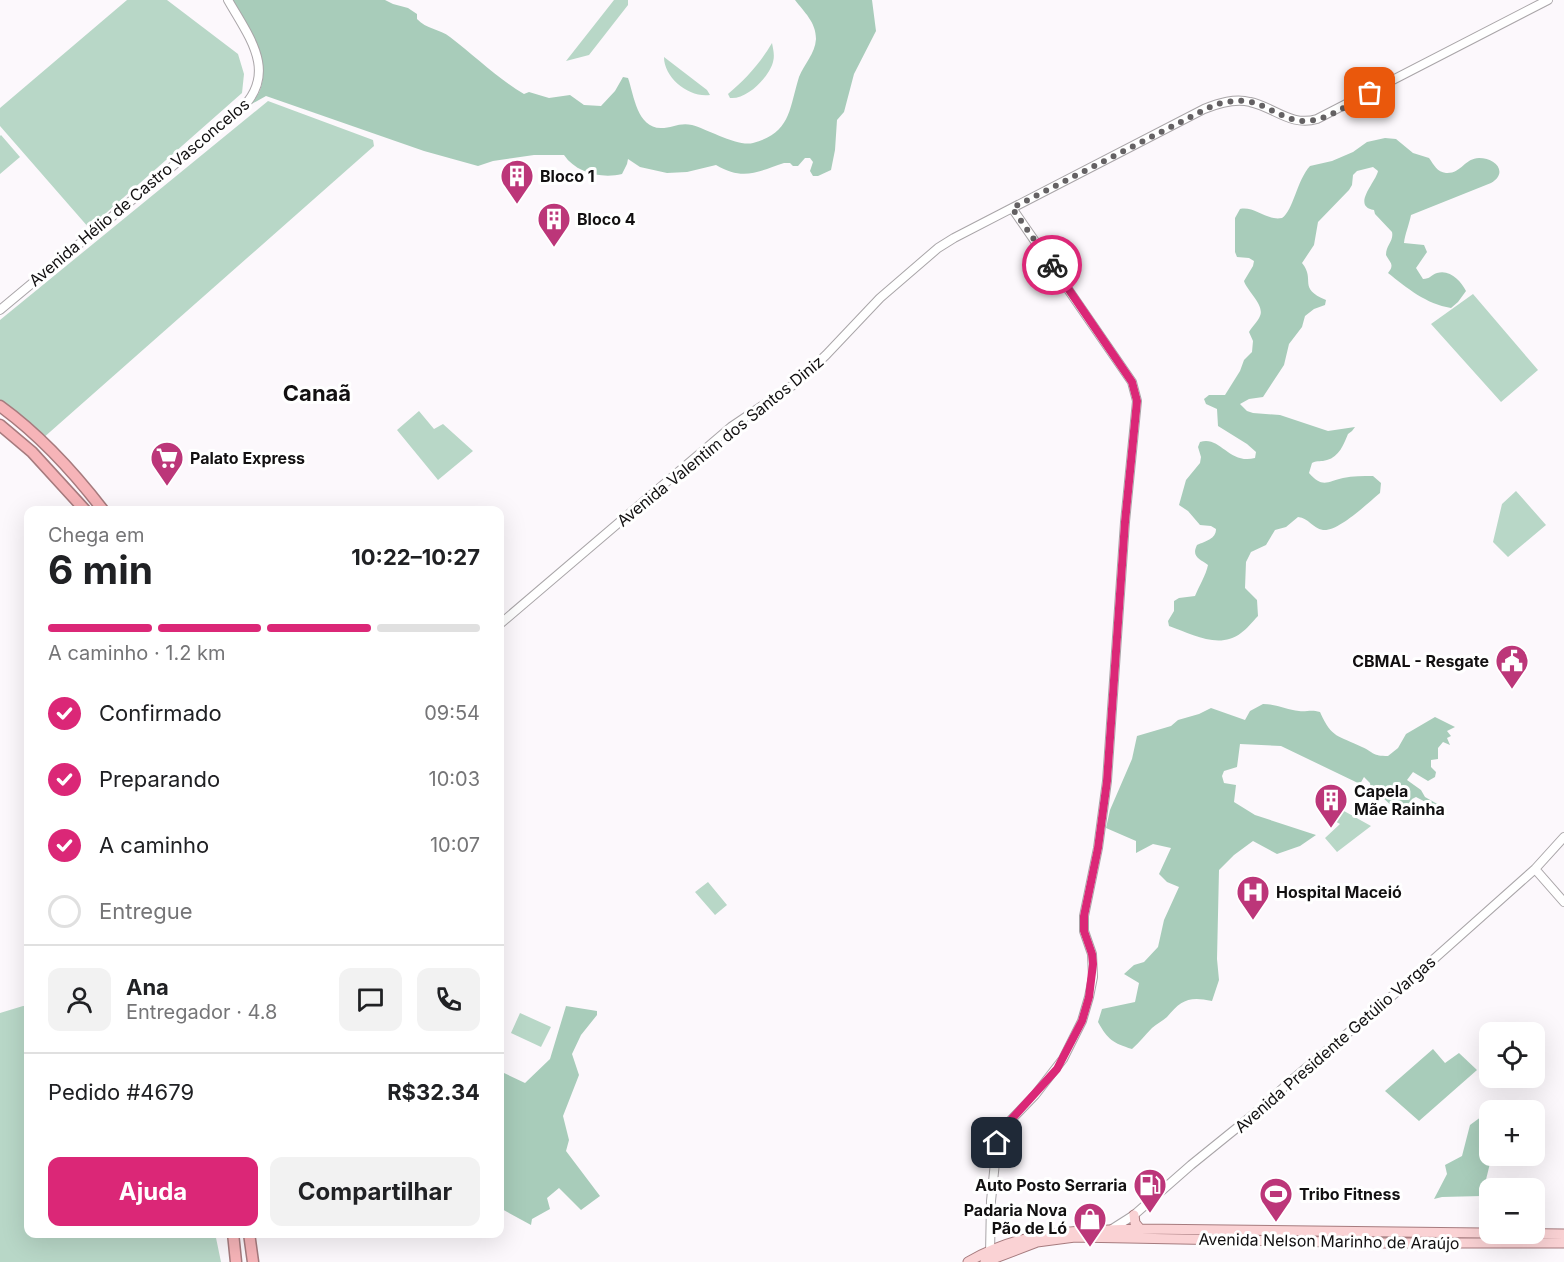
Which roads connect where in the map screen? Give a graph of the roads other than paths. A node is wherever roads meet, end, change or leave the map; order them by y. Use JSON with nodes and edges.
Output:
{"nodes":[{"id":1,"x":228,"y":0,"type":"edge"},
{"id":2,"x":1548,"y":0,"type":"edge"},
{"id":3,"x":1012,"y":208,"type":"junction"},
{"id":4,"x":0,"y":310,"type":"edge"},
{"id":5,"x":0,"y":406,"type":"edge"},
{"id":6,"x":0,"y":425,"type":"edge"},
{"id":7,"x":81,"y":506,"type":"edge"},
{"id":8,"x":100,"y":506,"type":"edge"},
{"id":9,"x":504,"y":621,"type":"edge"},
{"id":10,"x":1564,"y":837,"type":"edge"},
{"id":11,"x":1535,"y":869,"type":"junction"},
{"id":12,"x":1564,"y":902,"type":"edge"},
{"id":13,"x":1134,"y":1215,"type":"junction"},
{"id":14,"x":1140,"y":1229,"type":"junction"},
{"id":15,"x":1112,"y":1230,"type":"junction"},
{"id":16,"x":1564,"y":1234,"type":"edge"},
{"id":17,"x":1273,"y":1235,"type":"junction"},
{"id":18,"x":1094,"y":1236,"type":"junction"},
{"id":19,"x":234,"y":1238,"type":"edge"},
{"id":20,"x":250,"y":1238,"type":"edge"},
{"id":21,"x":1433,"y":1238,"type":"junction"},
{"id":22,"x":1564,"y":1243,"type":"edge"},
{"id":23,"x":988,"y":1256,"type":"edge"},
{"id":24,"x":236,"y":1262,"type":"edge"},
{"id":25,"x":253,"y":1262,"type":"edge"},
{"id":26,"x":968,"y":1262,"type":"edge"}],
"edges":[{"from":1,"to":4,"type":"street","name":"Avenida Hélio de Castro Vasconcelos"},
{"from":2,"to":3,"type":"street","name":"Avenida Valentim dos Santos Diniz"},
{"from":3,"to":9,"type":"street","name":"Avenida Valentim dos Santos Diniz"},
{"from":3,"to":23,"type":"street"},
{"from":5,"to":8,"type":"highway"},
{"from":6,"to":7,"type":"highway"},
{"from":10,"to":11,"type":"street","name":"Avenida Presidente Getúlio Vargas"},
{"from":11,"to":12,"type":"street"},
{"from":11,"to":13,"type":"street","name":"Avenida Presidente Getúlio Vargas"},
{"from":13,"to":14,"type":"main road"},
{"from":13,"to":15,"type":"street","name":"Avenida Presidente Getúlio Vargas"},
{"from":14,"to":15,"type":"main road","name":"Avenida Nelson Marinho de Araújo"},
{"from":14,"to":17,"type":"main road","name":"Avenida Nelson Marinho de Araújo"},
{"from":15,"to":18,"type":"street","name":"Avenida Presidente Getúlio Vargas"},
{"from":15,"to":23,"type":"main road","name":"Avenida Nelson Marinho de Araújo"},
{"from":16,"to":21,"type":"main road","name":"Avenida Nelson Marinho de Araújo"},
{"from":17,"to":18,"type":"main road","name":"Avenida Nelson Marinho de Araújo"},
{"from":17,"to":21,"type":"main road","name":"Avenida Nelson Marinho de Araújo"},
{"from":18,"to":23,"type":"main road","name":"Avenida Nelson Marinho de Araújo"},
{"from":19,"to":24,"type":"highway"},
{"from":20,"to":25,"type":"highway"},
{"from":21,"to":22,"type":"main road","name":"Avenida Nelson Marinho de Araújo"},
{"from":23,"to":26,"type":"main road"}]}
